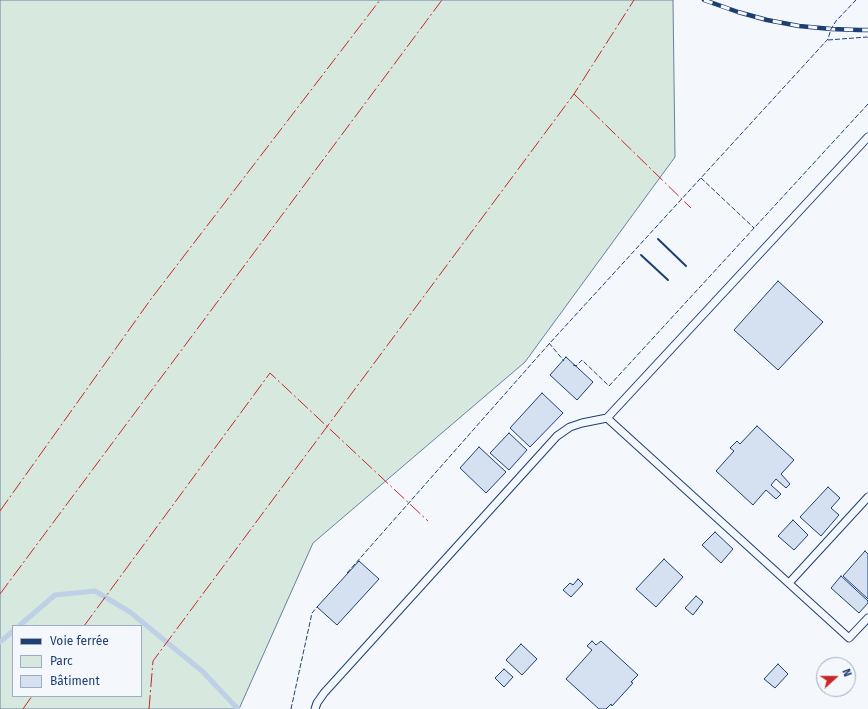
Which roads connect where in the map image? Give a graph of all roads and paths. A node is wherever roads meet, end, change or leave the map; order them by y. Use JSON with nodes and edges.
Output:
{"nodes":[{"id":1,"x":868,"y":137,"type":"edge"},
{"id":2,"x":607,"y":418,"type":"junction"},
{"id":3,"x":868,"y":497,"type":"edge"},
{"id":4,"x":789,"y":583,"type":"junction"},
{"id":5,"x":868,"y":618,"type":"edge"},
{"id":6,"x":315,"y":709,"type":"edge"}],
"edges":[{"from":1,"to":2,"type":"lane"},
{"from":2,"to":4,"type":"lane"},
{"from":2,"to":6,"type":"lane"},
{"from":3,"to":4,"type":"lane"},
{"from":4,"to":5,"type":"lane"}]}
